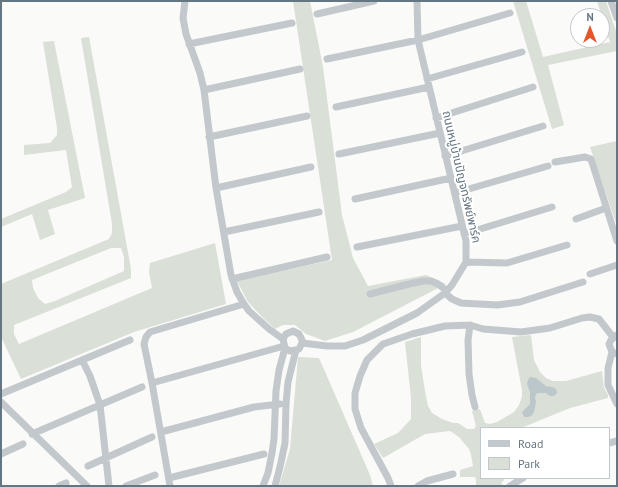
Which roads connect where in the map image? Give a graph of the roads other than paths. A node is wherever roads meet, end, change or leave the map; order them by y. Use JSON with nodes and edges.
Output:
{"nodes":[{"id":1,"x":185,"y":1,"type":"edge"},
{"id":2,"x":374,"y":1,"type":"edge"},
{"id":3,"x":417,"y":1,"type":"edge"},
{"id":4,"x":611,"y":1,"type":"edge"},
{"id":5,"x":510,"y":13,"type":"dead end"},
{"id":6,"x":317,"y":14,"type":"dead end"},
{"id":7,"x":617,"y":18,"type":"edge"},
{"id":8,"x":292,"y":23,"type":"dead end"},
{"id":9,"x":418,"y":40,"type":"junction"},
{"id":10,"x":189,"y":44,"type":"junction"},
{"id":11,"x":522,"y":52,"type":"dead end"},
{"id":12,"x":328,"y":59,"type":"dead end"},
{"id":13,"x":300,"y":69,"type":"dead end"},
{"id":14,"x":426,"y":79,"type":"junction"},
{"id":15,"x":428,"y":87,"type":"junction"},
{"id":16,"x":533,"y":87,"type":"dead end"},
{"id":17,"x":204,"y":90,"type":"junction"},
{"id":18,"x":336,"y":107,"type":"dead end"},
{"id":19,"x":307,"y":116,"type":"dead end"},
{"id":20,"x":436,"y":118,"type":"junction"},
{"id":21,"x":543,"y":126,"type":"dead end"},
{"id":22,"x":440,"y":133,"type":"junction"},
{"id":23,"x":209,"y":137,"type":"junction"},
{"id":24,"x":339,"y":154,"type":"dead end"},
{"id":25,"x":446,"y":156,"type":"junction"},
{"id":26,"x":555,"y":162,"type":"dead end"},
{"id":27,"x":548,"y":166,"type":"dead end"},
{"id":28,"x":310,"y":167,"type":"dead end"},
{"id":29,"x":451,"y":178,"type":"junction"},
{"id":30,"x":216,"y":188,"type":"junction"},
{"id":31,"x":455,"y":193,"type":"junction"},
{"id":32,"x":355,"y":199,"type":"dead end"},
{"id":33,"x":552,"y":207,"type":"dead end"},
{"id":34,"x":606,"y":208,"type":"junction"},
{"id":35,"x":319,"y":212,"type":"dead end"},
{"id":36,"x":576,"y":219,"type":"dead end"},
{"id":37,"x":462,"y":226,"type":"junction"},
{"id":38,"x":224,"y":232,"type":"junction"},
{"id":39,"x":464,"y":234,"type":"junction"},
{"id":40,"x":617,"y":241,"type":"edge"},
{"id":41,"x":567,"y":245,"type":"dead end"},
{"id":42,"x":357,"y":247,"type":"dead end"},
{"id":43,"x":327,"y":257,"type":"dead end"},
{"id":44,"x":466,"y":262,"type":"junction"},
{"id":45,"x":617,"y":265,"type":"edge"},
{"id":46,"x":590,"y":274,"type":"dead end"},
{"id":47,"x":232,"y":279,"type":"junction"},
{"id":48,"x":583,"y":282,"type":"dead end"},
{"id":49,"x":446,"y":292,"type":"junction"},
{"id":50,"x":370,"y":294,"type":"dead end"},
{"id":51,"x":244,"y":304,"type":"junction"},
{"id":52,"x":470,"y":325,"type":"junction"},
{"id":53,"x":615,"y":336,"type":"edge"},
{"id":54,"x":130,"y":340,"type":"dead end"},
{"id":55,"x":302,"y":343,"type":"junction"},
{"id":56,"x":284,"y":344,"type":"junction"},
{"id":57,"x":296,"y":350,"type":"junction"},
{"id":58,"x":615,"y":353,"type":"edge"},
{"id":59,"x":82,"y":360,"type":"junction"},
{"id":60,"x":152,"y":383,"type":"junction"},
{"id":61,"x":142,"y":387,"type":"dead end"},
{"id":62,"x":1,"y":394,"type":"edge"},
{"id":63,"x":1,"y":402,"type":"edge"},
{"id":64,"x":275,"y":404,"type":"junction"},
{"id":65,"x":286,"y":404,"type":"junction"},
{"id":66,"x":617,"y":404,"type":"edge"},
{"id":67,"x":100,"y":405,"type":"junction"},
{"id":68,"x":475,"y":407,"type":"dead end"},
{"id":69,"x":276,"y":412,"type":"junction"},
{"id":70,"x":286,"y":413,"type":"junction"},
{"id":71,"x":161,"y":432,"type":"junction"},
{"id":72,"x":32,"y":434,"type":"junction"},
{"id":73,"x":152,"y":437,"type":"dead end"},
{"id":74,"x":23,"y":444,"type":"dead end"},
{"id":75,"x":1,"y":454,"type":"edge"},
{"id":76,"x":264,"y":454,"type":"dead end"},
{"id":77,"x":107,"y":457,"type":"junction"},
{"id":78,"x":88,"y":466,"type":"dead end"},
{"id":79,"x":453,"y":474,"type":"dead end"},
{"id":80,"x":155,"y":476,"type":"dead end"},
{"id":81,"x":521,"y":479,"type":"edge"},
{"id":82,"x":170,"y":482,"type":"edge"},
{"id":83,"x":66,"y":483,"type":"dead end"},
{"id":84,"x":507,"y":485,"type":"edge"},
{"id":85,"x":59,"y":486,"type":"edge"},
{"id":86,"x":87,"y":486,"type":"edge"},
{"id":87,"x":109,"y":486,"type":"edge"},
{"id":88,"x":126,"y":486,"type":"edge"},
{"id":89,"x":263,"y":486,"type":"edge"},
{"id":90,"x":275,"y":486,"type":"edge"},
{"id":91,"x":391,"y":486,"type":"edge"},
{"id":92,"x":418,"y":486,"type":"edge"}],
"edges":[{"from":1,"to":10,"type":"street"},
{"from":2,"to":6,"type":"street"},
{"from":3,"to":9,"type":"street","name":"ถนนหมู่บ้านปัญจทรัพย์พาร์ค"},
{"from":4,"to":7,"type":"street"},
{"from":5,"to":9,"type":"street"},
{"from":8,"to":10,"type":"street"},
{"from":9,"to":12,"type":"street"},
{"from":9,"to":14,"type":"street","name":"ถนนหมู่บ้านปัญจทรัพย์พาร์ค"},
{"from":10,"to":17,"type":"street"},
{"from":11,"to":14,"type":"street"},
{"from":13,"to":17,"type":"street"},
{"from":14,"to":15,"type":"street","name":"ถนนหมู่บ้านปัญจทรัพย์พาร์ค"},
{"from":15,"to":18,"type":"street"},
{"from":15,"to":20,"type":"street","name":"ถนนหมู่บ้านปัญจทรัพย์พาร์ค"},
{"from":16,"to":20,"type":"street"},
{"from":17,"to":23,"type":"street"},
{"from":19,"to":23,"type":"street"},
{"from":20,"to":22,"type":"street","name":"ถนนหมู่บ้านปัญจทรัพย์พาร์ค"},
{"from":21,"to":25,"type":"street"},
{"from":22,"to":24,"type":"street"},
{"from":22,"to":25,"type":"street","name":"ถนนหมู่บ้านปัญจทรัพย์พาร์ค"},
{"from":23,"to":30,"type":"street"},
{"from":25,"to":29,"type":"street","name":"ถนนหมู่บ้านปัญจทรัพย์พาร์ค"},
{"from":26,"to":34,"type":"street"},
{"from":27,"to":31,"type":"street"},
{"from":28,"to":30,"type":"street"},
{"from":29,"to":31,"type":"street","name":"ถนนหมู่บ้านปัญจทรัพย์พาร์ค"},
{"from":29,"to":32,"type":"street"},
{"from":30,"to":38,"type":"street"},
{"from":31,"to":37,"type":"street","name":"ถนนหมู่บ้านปัญจทรัพย์พาร์ค"},
{"from":33,"to":39,"type":"street"},
{"from":34,"to":36,"type":"street"},
{"from":34,"to":40,"type":"street"},
{"from":35,"to":38,"type":"street"},
{"from":37,"to":39,"type":"street","name":"ถนนหมู่บ้านปัญจทรัพย์พาร์ค"},
{"from":37,"to":42,"type":"street"},
{"from":38,"to":47,"type":"street"},
{"from":39,"to":44,"type":"street","name":"ถนนหมู่บ้านปัญจทรัพย์พาร์ค"},
{"from":41,"to":44,"type":"street"},
{"from":43,"to":47,"type":"street"},
{"from":44,"to":49,"type":"street","name":"ถนนหมู่บ้านปัญจทรัพย์พาร์ค"},
{"from":45,"to":46,"type":"street"},
{"from":47,"to":51,"type":"street"},
{"from":48,"to":49,"type":"street"},
{"from":49,"to":50,"type":"street"},
{"from":49,"to":55,"type":"street","name":"ถนนหมู่บ้านปัญจทรัพย์พาร์ค"},
{"from":51,"to":56,"type":"street"},
{"from":51,"to":60,"type":"street"},
{"from":52,"to":53,"type":"street"},
{"from":52,"to":68,"type":"street"},
{"from":52,"to":91,"type":"street"},
{"from":53,"to":58,"type":"street"},
{"from":54,"to":59,"type":"street"},
{"from":55,"to":56,"type":"street"},
{"from":55,"to":57,"type":"street"},
{"from":56,"to":57,"type":"street"},
{"from":56,"to":60,"type":"street"},
{"from":56,"to":64,"type":"street"},
{"from":57,"to":65,"type":"street"},
{"from":58,"to":66,"type":"street"},
{"from":59,"to":62,"type":"street"},
{"from":59,"to":67,"type":"street"},
{"from":60,"to":71,"type":"street"},
{"from":61,"to":67,"type":"street"},
{"from":63,"to":72,"type":"street"},
{"from":64,"to":65,"type":"street"},
{"from":64,"to":69,"type":"street"},
{"from":64,"to":71,"type":"street"},
{"from":65,"to":70,"type":"street"},
{"from":67,"to":72,"type":"street"},
{"from":67,"to":77,"type":"street"},
{"from":69,"to":70,"type":"street"},
{"from":69,"to":89,"type":"street"},
{"from":70,"to":90,"type":"street"},
{"from":71,"to":82,"type":"street"},
{"from":72,"to":86,"type":"street"},
{"from":73,"to":77,"type":"street"},
{"from":74,"to":75,"type":"street"},
{"from":76,"to":82,"type":"street"},
{"from":77,"to":78,"type":"street"},
{"from":77,"to":87,"type":"street"},
{"from":79,"to":92,"type":"street"},
{"from":80,"to":88,"type":"street"},
{"from":81,"to":84,"type":"street"},
{"from":83,"to":85,"type":"street"}]}
